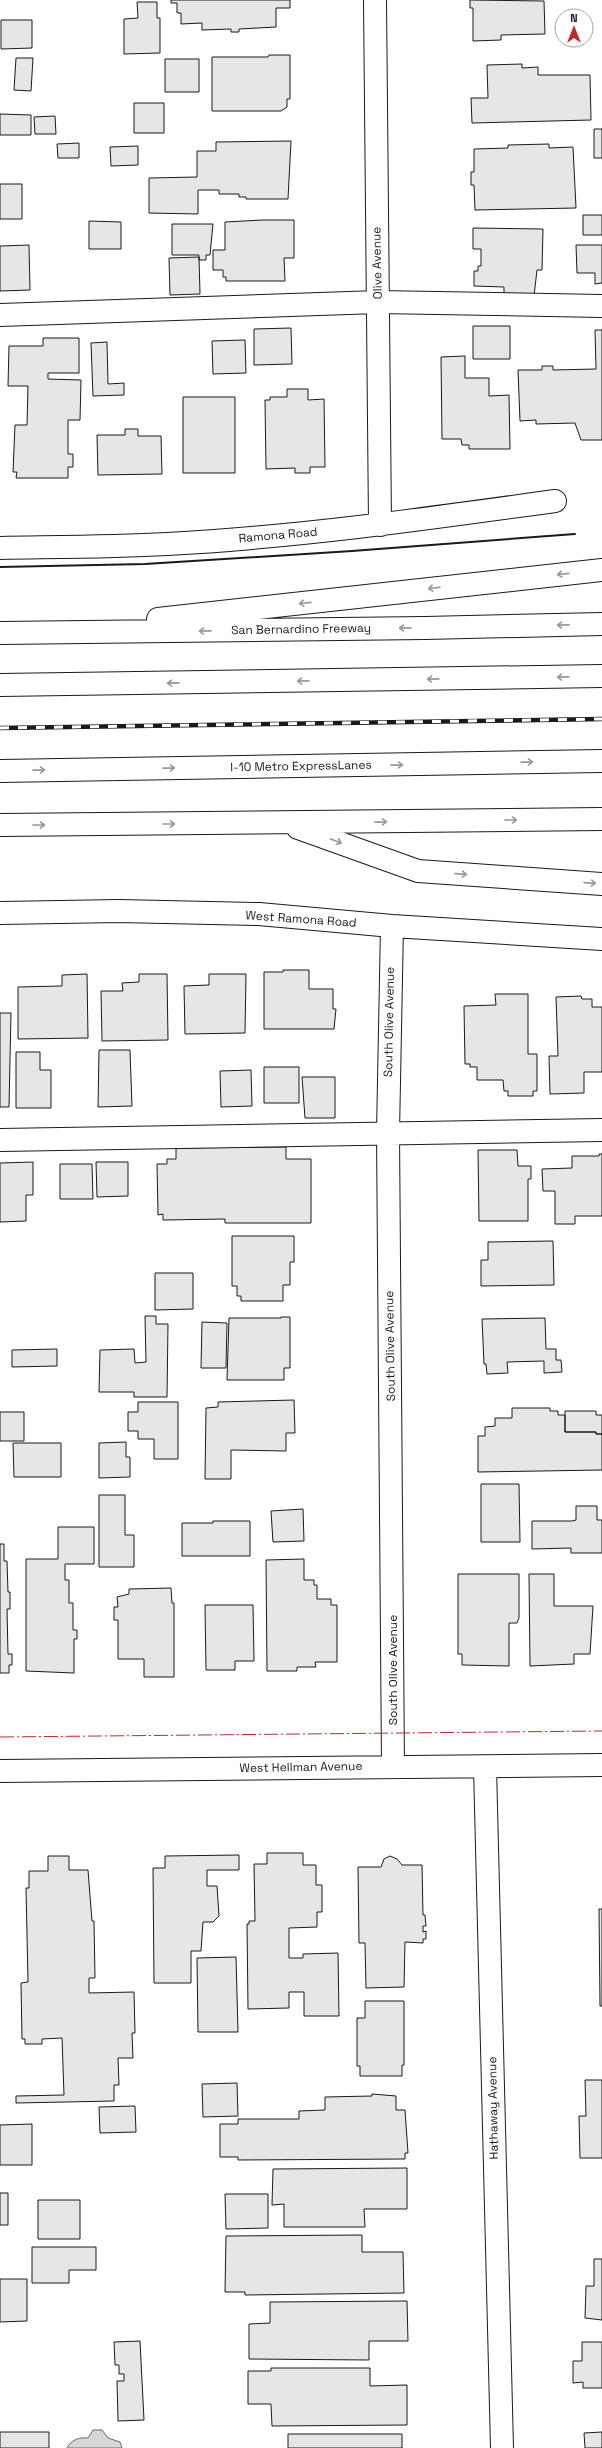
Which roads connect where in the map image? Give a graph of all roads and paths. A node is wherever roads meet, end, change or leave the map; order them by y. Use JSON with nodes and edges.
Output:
{"nodes":[{"id":1,"x":375,"y":0,"type":"edge"},
{"id":2,"x":378,"y":302,"type":"junction"},
{"id":3,"x":602,"y":306,"type":"edge"},
{"id":4,"x":0,"y":315,"type":"edge"},
{"id":5,"x":555,"y":501,"type":"dead end"},
{"id":6,"x":380,"y":525,"type":"junction"},
{"id":7,"x":0,"y":548,"type":"edge"},
{"id":8,"x":602,"y":570,"type":"edge"},
{"id":9,"x":602,"y":624,"type":"edge"},
{"id":10,"x":32,"y":632,"type":"junction"},
{"id":11,"x":0,"y":633,"type":"edge"},
{"id":12,"x":602,"y":676,"type":"edge"},
{"id":13,"x":0,"y":685,"type":"edge"},
{"id":14,"x":602,"y":761,"type":"edge"},
{"id":15,"x":0,"y":771,"type":"edge"},
{"id":16,"x":602,"y":819,"type":"edge"},
{"id":17,"x":286,"y":823,"type":"junction"},
{"id":18,"x":0,"y":825,"type":"edge"},
{"id":19,"x":602,"y":884,"type":"edge"},
{"id":20,"x":0,"y":913,"type":"edge"},
{"id":21,"x":392,"y":926,"type":"junction"},
{"id":22,"x":602,"y":939,"type":"edge"},
{"id":23,"x":602,"y":1130,"type":"edge"},
{"id":24,"x":388,"y":1133,"type":"junction"},
{"id":25,"x":0,"y":1140,"type":"edge"},
{"id":26,"x":602,"y":1765,"type":"edge"},
{"id":27,"x":393,"y":1766,"type":"junction"},
{"id":28,"x":485,"y":1767,"type":"junction"},
{"id":29,"x":0,"y":1771,"type":"edge"},
{"id":30,"x":502,"y":2448,"type":"edge"}],
"edges":[{"from":1,"to":2,"type":"main road","name":"Olive Avenue"},
{"from":2,"to":3,"type":"main road"},
{"from":2,"to":4,"type":"main road"},
{"from":2,"to":6,"type":"main road","name":"Olive Avenue"},
{"from":5,"to":6,"type":"main road","name":"Ramona Road"},
{"from":6,"to":7,"type":"main road","name":"Ramona Road"},
{"from":8,"to":10,"type":"main road","one_way":true},
{"from":9,"to":10,"type":"main road","name":"San Bernardino Freeway","one_way":true},
{"from":10,"to":11,"type":"main road","name":"San Bernardino Freeway"},
{"from":12,"to":13,"type":"main road","one_way":true},
{"from":15,"to":14,"type":"main road","name":"I-10 Metro ExpressLanes","one_way":true},
{"from":17,"to":16,"type":"main road","one_way":true},
{"from":18,"to":17,"type":"main road","one_way":true},
{"from":17,"to":19,"type":"main road","one_way":true},
{"from":20,"to":21,"type":"main road","name":"West Ramona Road"},
{"from":21,"to":22,"type":"main road","name":"West Ramona Road"},
{"from":21,"to":24,"type":"main road","name":"South Olive Avenue"},
{"from":23,"to":24,"type":"main road"},
{"from":24,"to":25,"type":"main road"},
{"from":24,"to":27,"type":"main road","name":"South Olive Avenue"},
{"from":26,"to":28,"type":"main road","name":"West Hellman Avenue"},
{"from":27,"to":28,"type":"main road","name":"West Hellman Avenue"},
{"from":27,"to":29,"type":"main road","name":"West Hellman Avenue"},
{"from":28,"to":30,"type":"main road","name":"Hathaway Avenue"}]}
